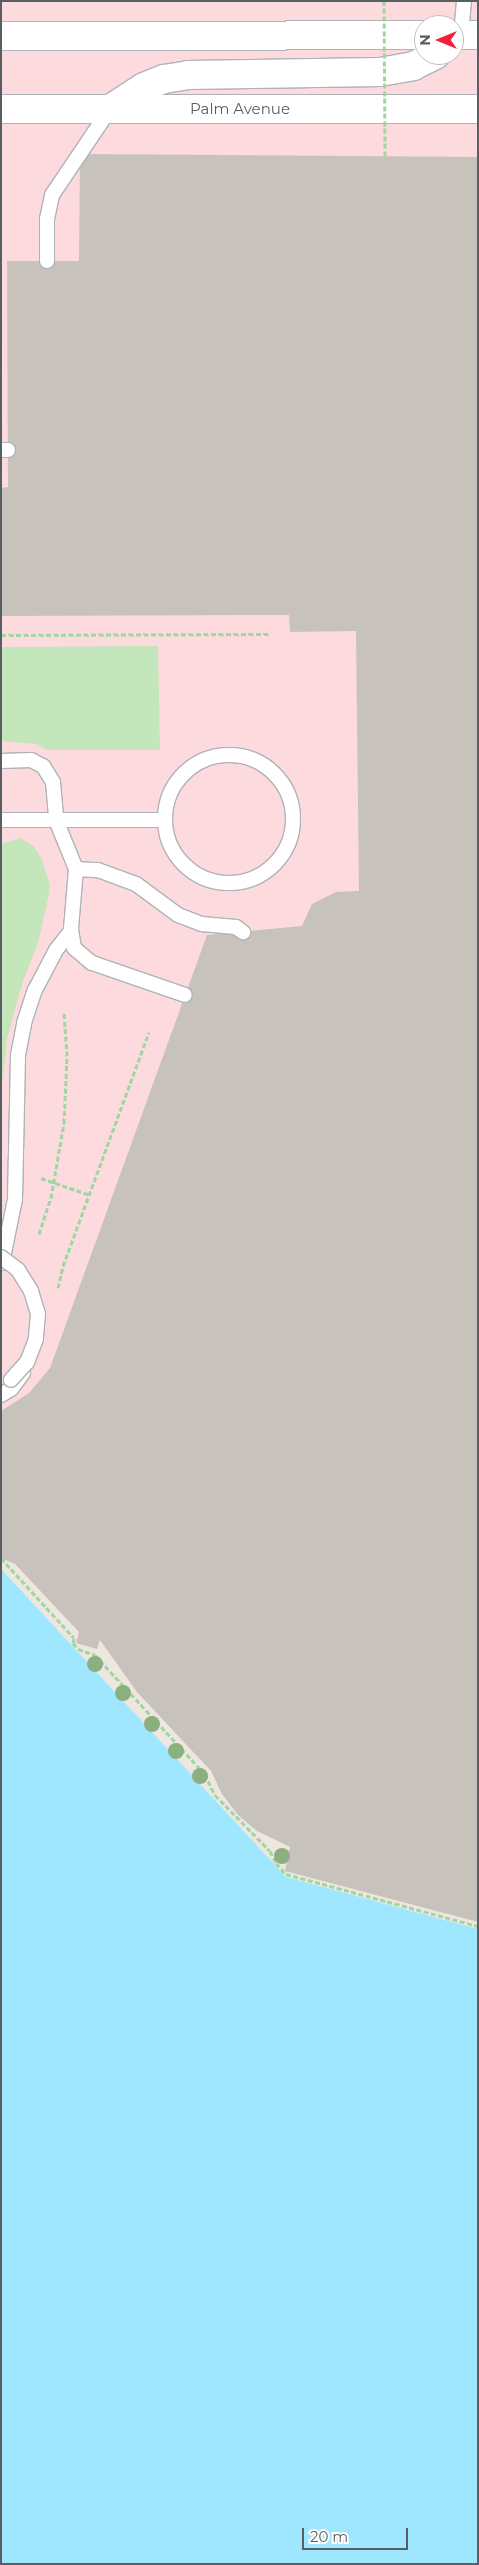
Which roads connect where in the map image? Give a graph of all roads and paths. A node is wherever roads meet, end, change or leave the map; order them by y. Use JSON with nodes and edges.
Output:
{"nodes":[{"id":1,"x":384,"y":1,"type":"edge"},
{"id":2,"x":464,"y":1,"type":"edge"},
{"id":3,"x":463,"y":15,"type":"edge"},
{"id":4,"x":414,"y":35,"type":"edge"},
{"id":5,"x":1,"y":36,"type":"edge"},
{"id":6,"x":415,"y":65,"type":"edge"},
{"id":7,"x":1,"y":109,"type":"edge"},
{"id":8,"x":110,"y":109,"type":"junction"},
{"id":9,"x":478,"y":109,"type":"edge"},
{"id":10,"x":385,"y":157,"type":"dead end"},
{"id":11,"x":47,"y":262,"type":"dead end"},
{"id":12,"x":270,"y":634,"type":"dead end"},
{"id":13,"x":1,"y":635,"type":"edge"},
{"id":14,"x":1,"y":761,"type":"edge"},
{"id":15,"x":1,"y":820,"type":"edge"},
{"id":16,"x":56,"y":820,"type":"junction"},
{"id":17,"x":165,"y":820,"type":"junction"},
{"id":18,"x":76,"y":869,"type":"junction"},
{"id":19,"x":72,"y":931,"type":"junction"},
{"id":20,"x":243,"y":932,"type":"dead end"},
{"id":21,"x":185,"y":995,"type":"dead end"},
{"id":22,"x":64,"y":1012,"type":"dead end"},
{"id":23,"x":149,"y":1032,"type":"dead end"},
{"id":24,"x":39,"y":1178,"type":"dead end"},
{"id":25,"x":54,"y":1181,"type":"junction"},
{"id":26,"x":90,"y":1195,"type":"junction"},
{"id":27,"x":39,"y":1234,"type":"dead end"},
{"id":28,"x":1,"y":1258,"type":"edge"},
{"id":29,"x":2,"y":1263,"type":"edge"},
{"id":30,"x":57,"y":1295,"type":"dead end"},
{"id":31,"x":6,"y":1383,"type":"edge"},
{"id":32,"x":1,"y":1395,"type":"edge"},
{"id":33,"x":1,"y":1558,"type":"edge"},
{"id":34,"x":478,"y":1926,"type":"edge"}],
"edges":[{"from":1,"to":10,"type":"path","bridge":true},
{"from":2,"to":3,"type":"lane"},
{"from":4,"to":5,"type":"main road"},
{"from":6,"to":8,"type":"main road"},
{"from":7,"to":8,"type":"main road","name":"Palm Avenue"},
{"from":8,"to":9,"type":"main road","name":"Palm Avenue"},
{"from":8,"to":11,"type":"lane"},
{"from":12,"to":13,"type":"path"},
{"from":14,"to":16,"type":"lane"},
{"from":15,"to":16,"type":"lane"},
{"from":16,"to":17,"type":"lane"},
{"from":16,"to":18,"type":"lane"},
{"from":17,"to":17,"type":"lane"},
{"from":18,"to":19,"type":"lane"},
{"from":18,"to":20,"type":"lane"},
{"from":19,"to":21,"type":"lane"},
{"from":19,"to":29,"type":"lane"},
{"from":22,"to":25,"type":"path"},
{"from":23,"to":26,"type":"path"},
{"from":24,"to":25,"type":"path"},
{"from":25,"to":26,"type":"path"},
{"from":25,"to":27,"type":"path"},
{"from":26,"to":30,"type":"path"},
{"from":28,"to":31,"type":"lane","bridge":true},
{"from":29,"to":32,"type":"lane"},
{"from":33,"to":34,"type":"path"}]}
